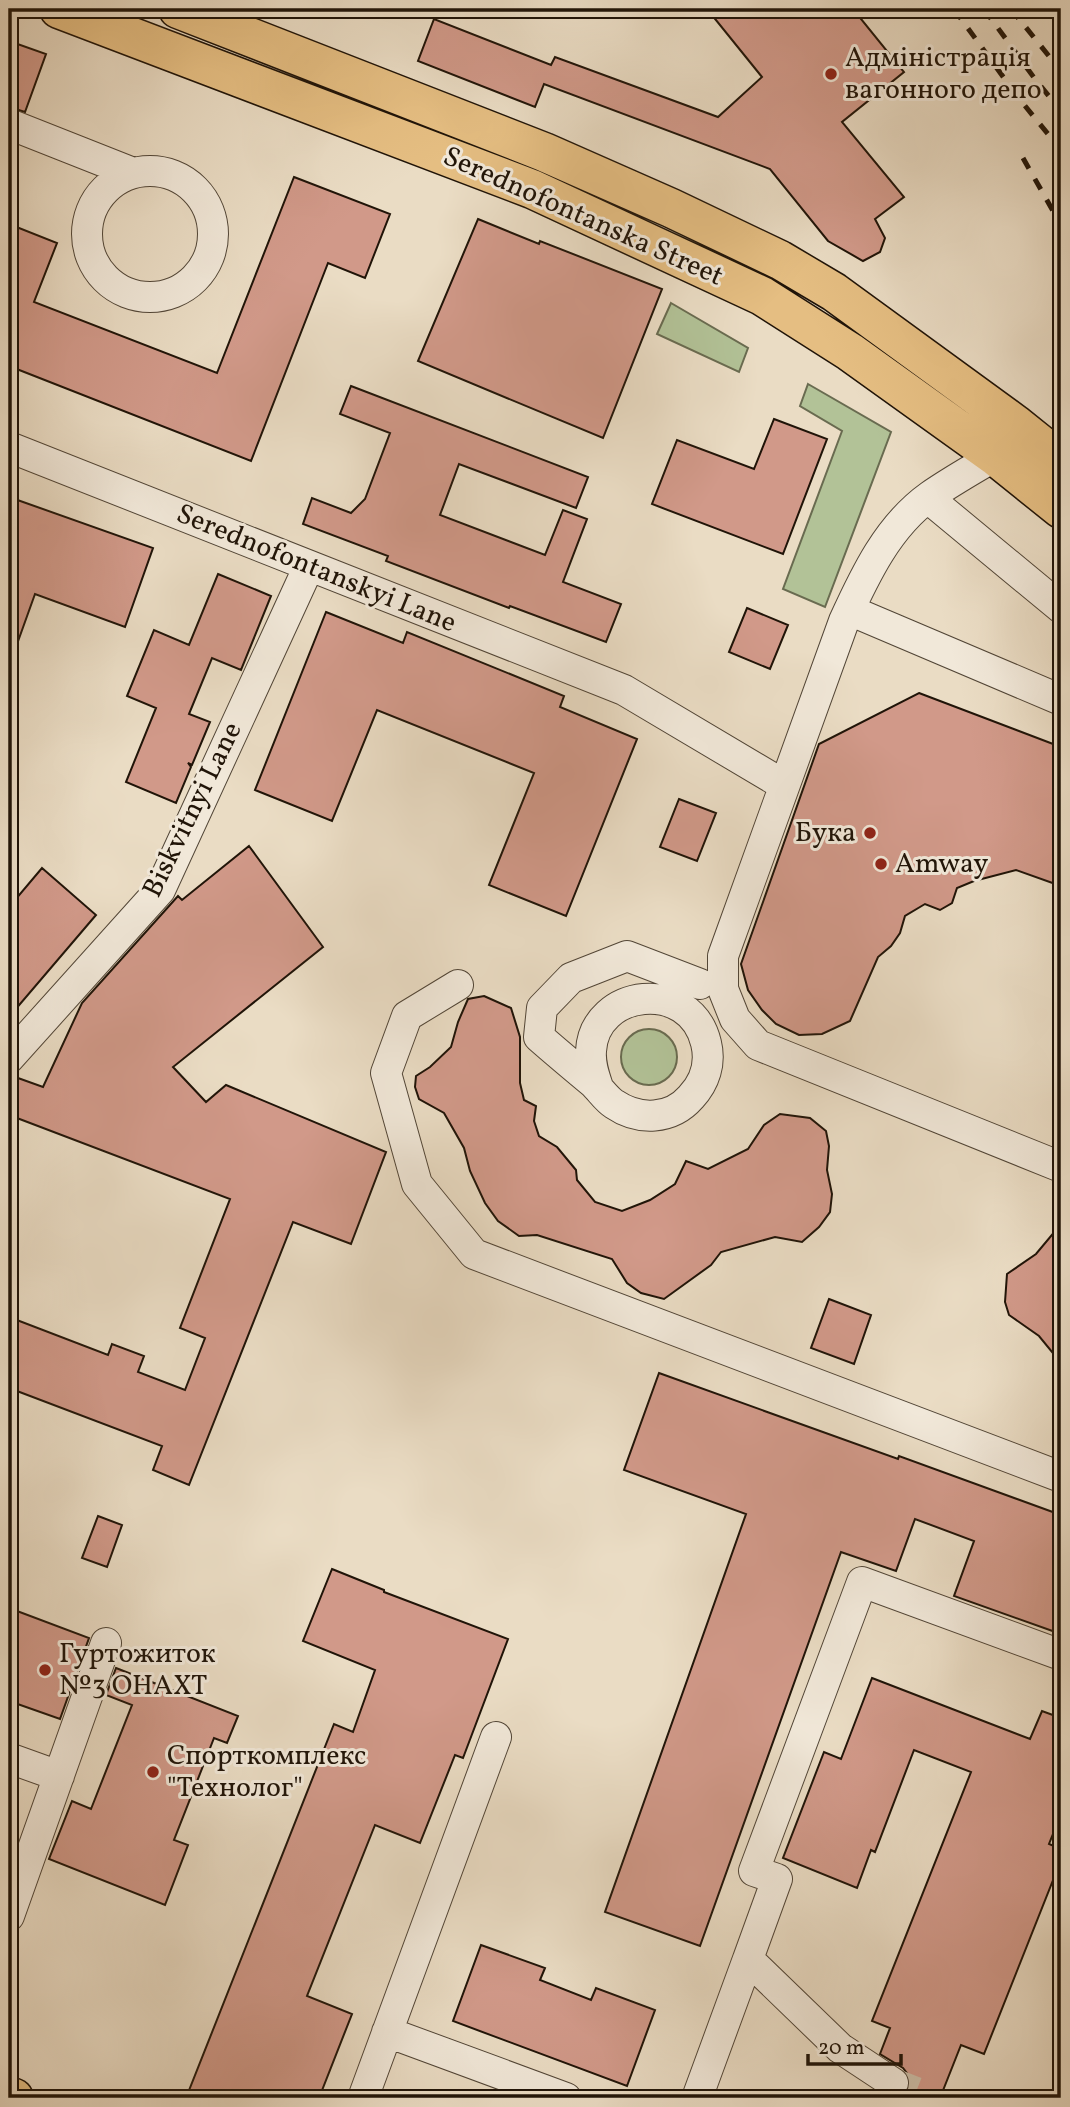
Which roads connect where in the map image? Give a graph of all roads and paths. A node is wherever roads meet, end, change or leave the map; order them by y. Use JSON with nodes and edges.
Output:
{"nodes":[{"id":1,"x":59,"y":9,"type":"edge"},
{"id":2,"x":178,"y":9,"type":"edge"},
{"id":3,"x":9,"y":124,"type":"edge"},
{"id":4,"x":133,"y":173,"type":"junction"},
{"id":5,"x":9,"y":447,"type":"edge"},
{"id":6,"x":995,"y":456,"type":"junction"},
{"id":7,"x":1061,"y":461,"type":"edge"},
{"id":8,"x":928,"y":498,"type":"junction"},
{"id":9,"x":1061,"y":509,"type":"edge"},
{"id":10,"x":309,"y":566,"type":"junction"},
{"id":11,"x":1061,"y":608,"type":"edge"},
{"id":12,"x":849,"y":610,"type":"junction"},
{"id":13,"x":1061,"y":700,"type":"edge"},
{"id":14,"x":784,"y":785,"type":"junction"},
{"id":15,"x":712,"y":979,"type":"junction"},
{"id":16,"x":458,"y":985,"type":"dead end"},
{"id":17,"x":661,"y":999,"type":"junction"},
{"id":18,"x":9,"y":1058,"type":"edge"},
{"id":19,"x":598,"y":1087,"type":"junction"},
{"id":20,"x":1061,"y":1167,"type":"edge"},
{"id":21,"x":1061,"y":1477,"type":"edge"},
{"id":22,"x":106,"y":1643,"type":"dead end"},
{"id":23,"x":1061,"y":1655,"type":"edge"},
{"id":24,"x":496,"y":1737,"type":"dead end"},
{"id":25,"x":9,"y":1758,"type":"edge"},
{"id":26,"x":59,"y":1776,"type":"junction"},
{"id":27,"x":9,"y":1916,"type":"edge"},
{"id":28,"x":748,"y":1959,"type":"junction"},
{"id":29,"x":387,"y":2032,"type":"junction"},
{"id":30,"x":893,"y":2083,"type":"tunnel mouth"},
{"id":31,"x":9,"y":2096,"type":"edge"},
{"id":32,"x":15,"y":2098,"type":"edge"},
{"id":33,"x":363,"y":2098,"type":"edge"},
{"id":34,"x":566,"y":2098,"type":"edge"},
{"id":35,"x":697,"y":2098,"type":"edge"}],
"edges":[{"from":1,"to":6,"type":"main road","name":"Serednofontanska Street"},
{"from":2,"to":7,"type":"main road","name":"Serednofontanska Street"},
{"from":3,"to":4,"type":"street"},
{"from":4,"to":4,"type":"street"},
{"from":5,"to":10,"type":"street","name":"Serednofontanskyi Lane"},
{"from":6,"to":8,"type":"street"},
{"from":6,"to":9,"type":"main road","name":"Serednofontanska Street"},
{"from":8,"to":11,"type":"street"},
{"from":8,"to":12,"type":"street"},
{"from":10,"to":14,"type":"street","name":"Serednofontanskyi Lane"},
{"from":10,"to":18,"type":"street","name":"Biskvitnyi Lane"},
{"from":12,"to":13,"type":"street"},
{"from":12,"to":14,"type":"street"},
{"from":14,"to":15,"type":"street"},
{"from":15,"to":17,"type":"street"},
{"from":15,"to":19,"type":"street"},
{"from":15,"to":20,"type":"street"},
{"from":16,"to":21,"type":"street"},
{"from":17,"to":19,"type":"street"},
{"from":17,"to":19,"type":"street"},
{"from":22,"to":26,"type":"street"},
{"from":23,"to":28,"type":"street"},
{"from":24,"to":29,"type":"street"},
{"from":25,"to":26,"type":"street"},
{"from":26,"to":27,"type":"street"},
{"from":28,"to":30,"type":"street"},
{"from":28,"to":35,"type":"street"},
{"from":29,"to":33,"type":"street"},
{"from":29,"to":34,"type":"street"},
{"from":31,"to":32,"type":"main road"}]}
